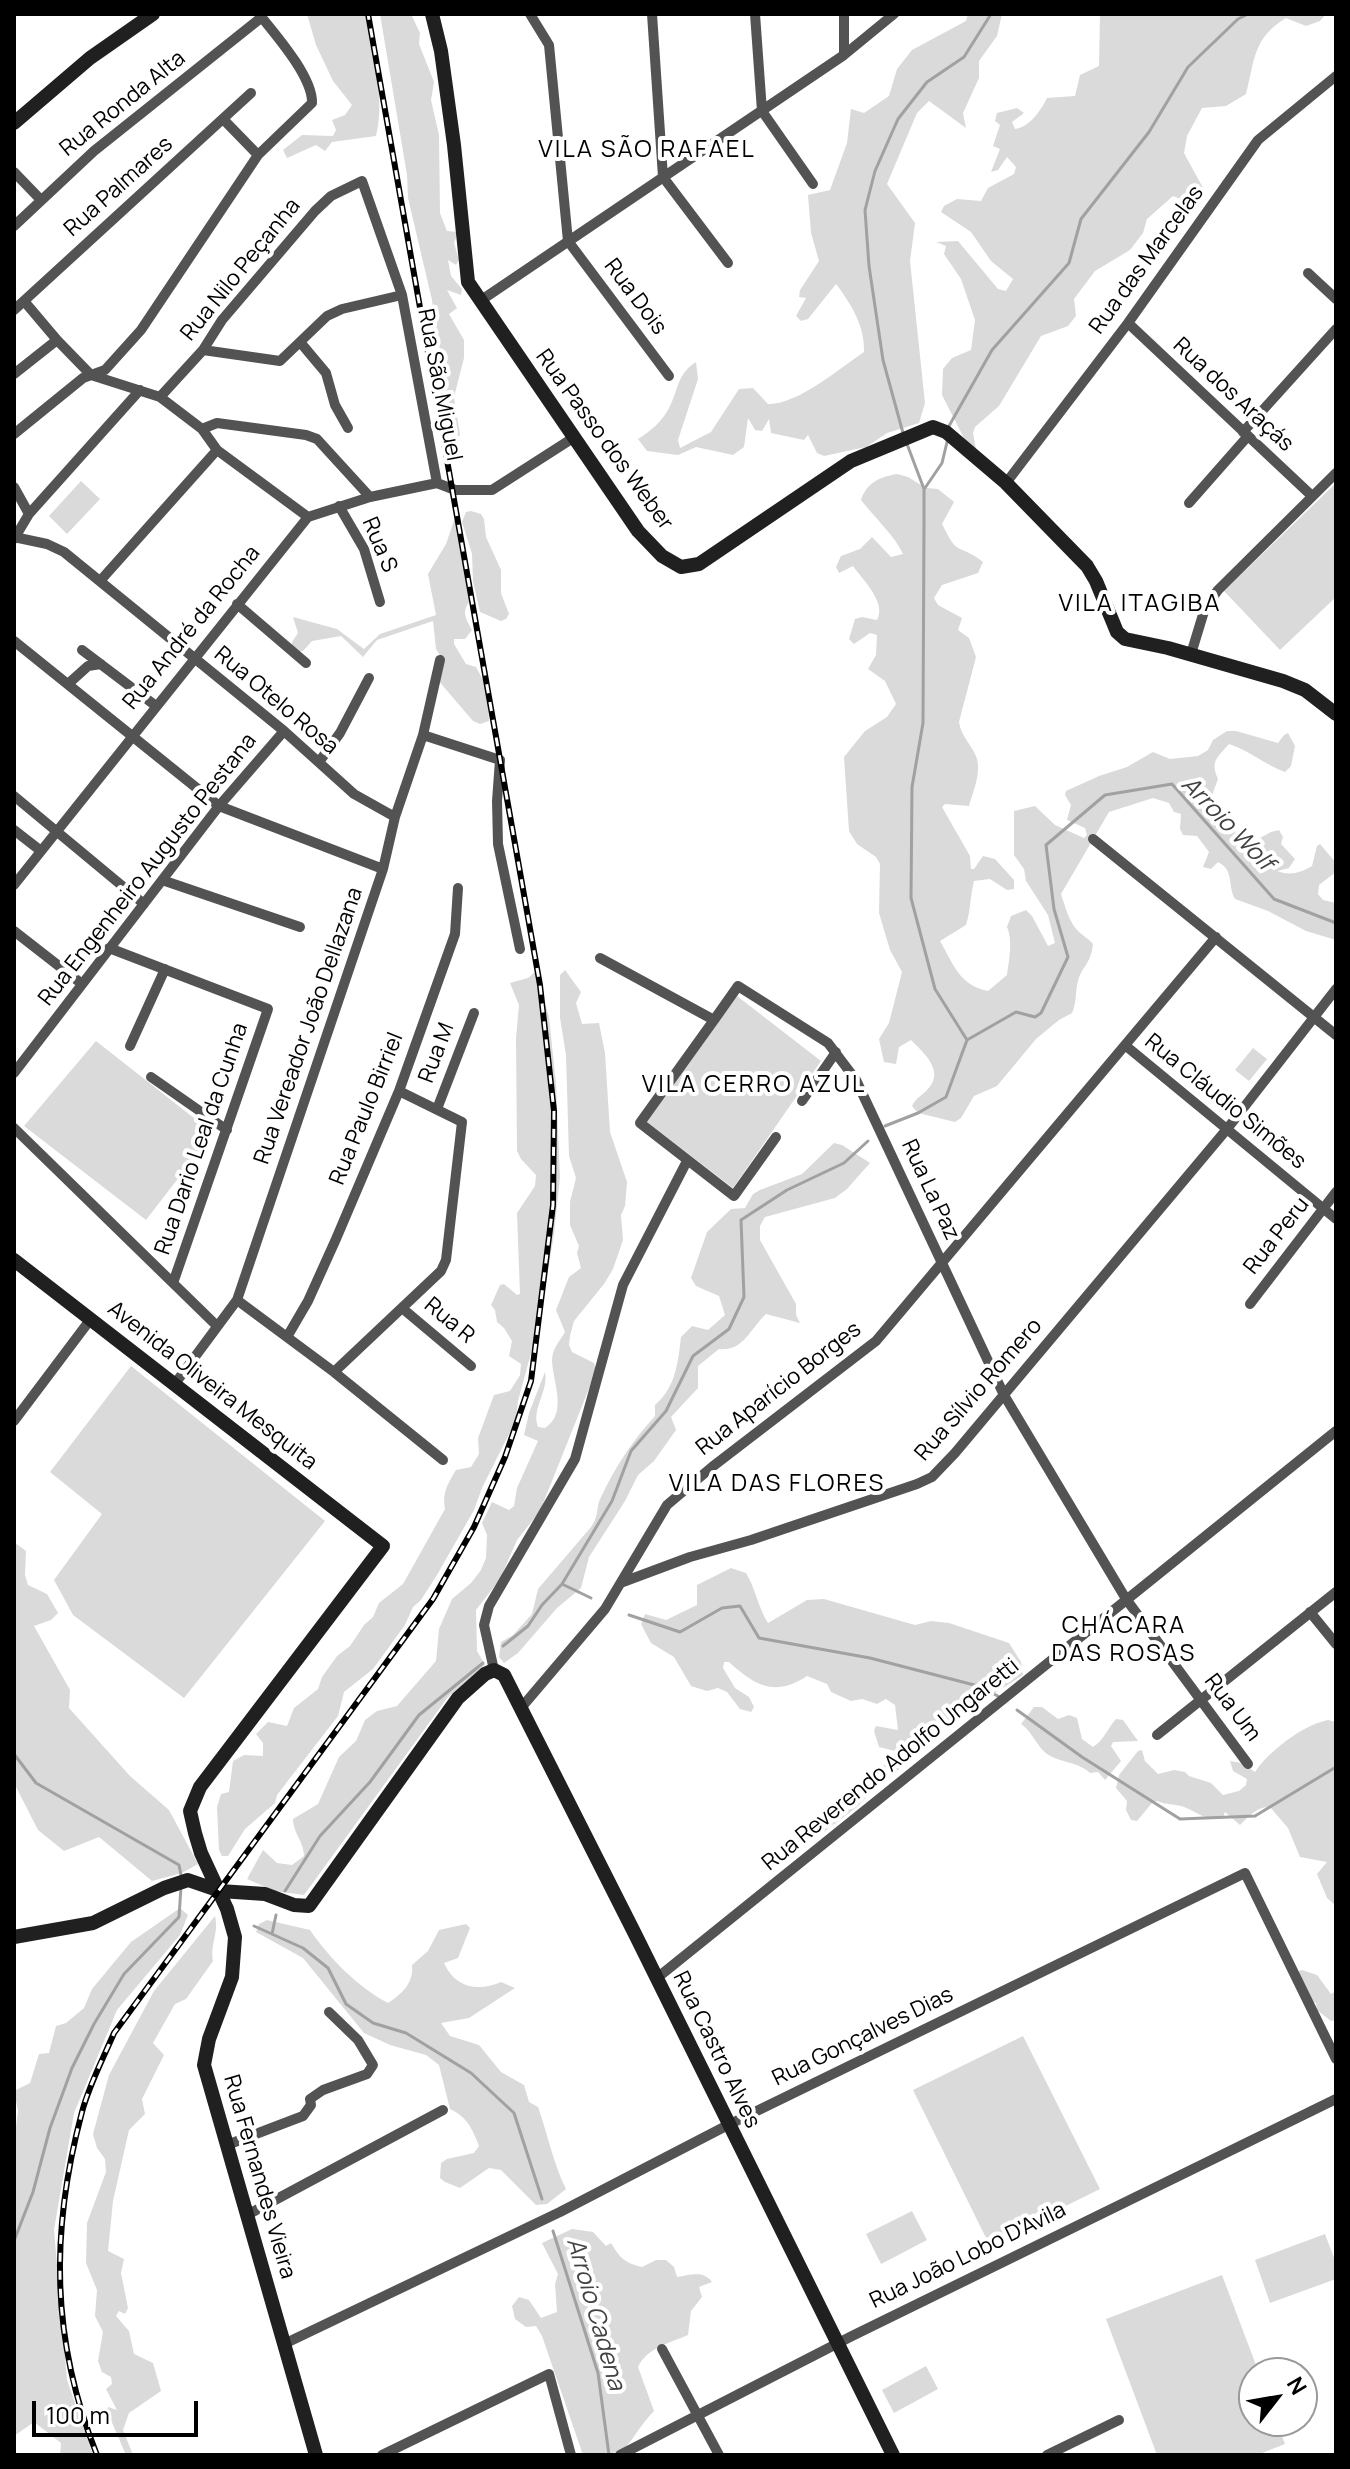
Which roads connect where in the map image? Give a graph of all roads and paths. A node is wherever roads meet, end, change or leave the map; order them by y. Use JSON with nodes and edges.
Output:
{"nodes":[{"id":1,"x":153,"y":14,"type":"edge"},
{"id":2,"x":432,"y":14,"type":"edge"},
{"id":3,"x":530,"y":14,"type":"edge"},
{"id":4,"x":652,"y":14,"type":"edge"},
{"id":5,"x":755,"y":14,"type":"edge"},
{"id":6,"x":844,"y":14,"type":"edge"},
{"id":7,"x":894,"y":14,"type":"edge"},
{"id":8,"x":261,"y":16,"type":"edge"},
{"id":9,"x":844,"y":55,"type":"junction"},
{"id":10,"x":1336,"y":76,"type":"edge"},
{"id":11,"x":251,"y":93,"type":"dead end"},
{"id":12,"x":762,"y":111,"type":"junction"},
{"id":13,"x":223,"y":119,"type":"junction"},
{"id":14,"x":14,"y":123,"type":"edge"},
{"id":15,"x":258,"y":155,"type":"junction"},
{"id":16,"x":14,"y":172,"type":"edge"},
{"id":17,"x":663,"y":177,"type":"junction"},
{"id":18,"x":362,"y":181,"type":"joint"},
{"id":19,"x":813,"y":184,"type":"dead end"},
{"id":20,"x":41,"y":200,"type":"junction"},
{"id":21,"x":14,"y":226,"type":"edge"},
{"id":22,"x":568,"y":241,"type":"junction"},
{"id":23,"x":728,"y":263,"type":"dead end"},
{"id":24,"x":1308,"y":273,"type":"dead end"},
{"id":25,"x":402,"y":295,"type":"junction"},
{"id":26,"x":1336,"y":299,"type":"edge"},
{"id":27,"x":24,"y":301,"type":"junction"},
{"id":28,"x":480,"y":301,"type":"junction"},
{"id":29,"x":14,"y":310,"type":"edge"},
{"id":30,"x":1128,"y":323,"type":"junction"},
{"id":31,"x":1336,"y":329,"type":"edge"},
{"id":32,"x":57,"y":340,"type":"junction"},
{"id":33,"x":300,"y":342,"type":"junction"},
{"id":34,"x":203,"y":350,"type":"junction"},
{"id":35,"x":14,"y":374,"type":"edge"},
{"id":36,"x":91,"y":375,"type":"junction"},
{"id":37,"x":669,"y":376,"type":"dead end"},
{"id":38,"x":140,"y":390,"type":"junction"},
{"id":39,"x":160,"y":397,"type":"junction"},
{"id":40,"x":348,"y":428,"type":"dead end"},
{"id":41,"x":202,"y":429,"type":"junction"},
{"id":42,"x":14,"y":434,"type":"edge"},
{"id":43,"x":1246,"y":434,"type":"junction"},
{"id":44,"x":573,"y":438,"type":"junction"},
{"id":45,"x":217,"y":450,"type":"junction"},
{"id":46,"x":1336,"y":473,"type":"edge"},
{"id":47,"x":437,"y":483,"type":"junction"},
{"id":48,"x":1006,"y":483,"type":"junction"},
{"id":49,"x":14,"y":487,"type":"edge"},
{"id":50,"x":1312,"y":496,"type":"junction"},
{"id":51,"x":370,"y":497,"type":"junction"},
{"id":52,"x":1189,"y":503,"type":"dead end"},
{"id":53,"x":339,"y":506,"type":"junction"},
{"id":54,"x":29,"y":514,"type":"junction"},
{"id":55,"x":308,"y":517,"type":"junction"},
{"id":56,"x":14,"y":538,"type":"edge"},
{"id":57,"x":100,"y":581,"type":"junction"},
{"id":58,"x":380,"y":602,"type":"dead end"},
{"id":59,"x":237,"y":604,"type":"junction"},
{"id":60,"x":14,"y":641,"type":"edge"},
{"id":61,"x":82,"y":650,"type":"dead end"},
{"id":62,"x":1191,"y":654,"type":"junction"},
{"id":63,"x":194,"y":657,"type":"junction"},
{"id":64,"x":440,"y":660,"type":"dead end"},
{"id":65,"x":306,"y":663,"type":"dead end"},
{"id":66,"x":101,"y":664,"type":"junction"},
{"id":67,"x":369,"y":678,"type":"dead end"},
{"id":68,"x":68,"y":684,"type":"junction"},
{"id":69,"x":156,"y":706,"type":"junction"},
{"id":70,"x":1336,"y":714,"type":"edge"},
{"id":71,"x":284,"y":731,"type":"junction"},
{"id":72,"x":423,"y":735,"type":"junction"},
{"id":73,"x":132,"y":736,"type":"junction"},
{"id":74,"x":319,"y":762,"type":"junction"},
{"id":75,"x":14,"y":796,"type":"edge"},
{"id":76,"x":219,"y":806,"type":"junction"},
{"id":77,"x":395,"y":817,"type":"junction"},
{"id":78,"x":14,"y":830,"type":"edge"},
{"id":79,"x":57,"y":831,"type":"junction"},
{"id":80,"x":1093,"y":839,"type":"dead end"},
{"id":81,"x":41,"y":851,"type":"junction"},
{"id":82,"x":383,"y":869,"type":"junction"},
{"id":83,"x":162,"y":880,"type":"junction"},
{"id":84,"x":14,"y":885,"type":"edge"},
{"id":85,"x":458,"y":888,"type":"dead end"},
{"id":86,"x":144,"y":904,"type":"junction"},
{"id":87,"x":300,"y":927,"type":"dead end"},
{"id":88,"x":14,"y":931,"type":"edge"},
{"id":89,"x":1216,"y":937,"type":"junction"},
{"id":90,"x":109,"y":948,"type":"junction"},
{"id":91,"x":520,"y":949,"type":"dead end"},
{"id":92,"x":600,"y":958,"type":"dead end"},
{"id":93,"x":165,"y":969,"type":"junction"},
{"id":94,"x":82,"y":984,"type":"junction"},
{"id":95,"x":1336,"y":989,"type":"edge"},
{"id":96,"x":474,"y":1013,"type":"dead end"},
{"id":97,"x":1314,"y":1018,"type":"junction"},
{"id":98,"x":714,"y":1020,"type":"junction"},
{"id":99,"x":1336,"y":1035,"type":"edge"},
{"id":100,"x":130,"y":1046,"type":"dead end"},
{"id":101,"x":1126,"y":1046,"type":"junction"},
{"id":102,"x":836,"y":1052,"type":"junction"},
{"id":103,"x":14,"y":1073,"type":"edge"},
{"id":104,"x":151,"y":1077,"type":"dead end"},
{"id":105,"x":399,"y":1091,"type":"junction"},
{"id":106,"x":802,"y":1101,"type":"dead end"},
{"id":107,"x":437,"y":1109,"type":"junction"},
{"id":108,"x":14,"y":1128,"type":"edge"},
{"id":109,"x":1227,"y":1129,"type":"junction"},
{"id":110,"x":227,"y":1130,"type":"junction"},
{"id":111,"x":776,"y":1137,"type":"dead end"},
{"id":112,"x":687,"y":1161,"type":"junction"},
{"id":113,"x":1336,"y":1192,"type":"edge"},
{"id":114,"x":1324,"y":1208,"type":"junction"},
{"id":115,"x":1336,"y":1219,"type":"edge"},
{"id":116,"x":14,"y":1260,"type":"edge"},
{"id":117,"x":942,"y":1262,"type":"junction"},
{"id":118,"x":173,"y":1283,"type":"junction"},
{"id":119,"x":237,"y":1300,"type":"junction"},
{"id":120,"x":1250,"y":1304,"type":"dead end"},
{"id":121,"x":402,"y":1308,"type":"junction"},
{"id":122,"x":90,"y":1320,"type":"junction"},
{"id":123,"x":217,"y":1326,"type":"junction"},
{"id":124,"x":287,"y":1337,"type":"junction"},
{"id":125,"x":471,"y":1366,"type":"dead end"},
{"id":126,"x":334,"y":1372,"type":"junction"},
{"id":127,"x":174,"y":1385,"type":"junction"},
{"id":128,"x":1004,"y":1395,"type":"junction"},
{"id":129,"x":15,"y":1418,"type":"edge"},
{"id":130,"x":1336,"y":1431,"type":"edge"},
{"id":131,"x":443,"y":1460,"type":"dead end"},
{"id":132,"x":383,"y":1546,"type":"joint"},
{"id":133,"x":623,"y":1582,"type":"junction"},
{"id":134,"x":1336,"y":1592,"type":"edge"},
{"id":135,"x":1126,"y":1599,"type":"junction"},
{"id":136,"x":1310,"y":1612,"type":"junction"},
{"id":137,"x":1336,"y":1644,"type":"edge"},
{"id":138,"x":494,"y":1670,"type":"junction"},
{"id":139,"x":1201,"y":1701,"type":"junction"},
{"id":140,"x":521,"y":1708,"type":"junction"},
{"id":141,"x":1157,"y":1735,"type":"dead end"},
{"id":142,"x":1248,"y":1764,"type":"dead end"},
{"id":143,"x":220,"y":1891,"type":"junction"},
{"id":144,"x":14,"y":1937,"type":"edge"},
{"id":145,"x":657,"y":1978,"type":"junction"},
{"id":146,"x":329,"y":2012,"type":"dead end"},
{"id":147,"x":1336,"y":2059,"type":"edge"},
{"id":148,"x":1336,"y":2099,"type":"edge"},
{"id":149,"x":443,"y":2110,"type":"dead end"},
{"id":150,"x":728,"y":2125,"type":"junction"},
{"id":151,"x":227,"y":2145,"type":"junction"},
{"id":152,"x":247,"y":2215,"type":"junction"},
{"id":153,"x":837,"y":2343,"type":"junction"},
{"id":154,"x":284,"y":2344,"type":"junction"},
{"id":155,"x":662,"y":2349,"type":"dead end"},
{"id":156,"x":697,"y":2415,"type":"junction"},
{"id":157,"x":1119,"y":2420,"type":"dead end"},
{"id":158,"x":316,"y":2455,"type":"edge"},
{"id":159,"x":382,"y":2455,"type":"edge"},
{"id":160,"x":571,"y":2455,"type":"edge"},
{"id":161,"x":620,"y":2455,"type":"edge"},
{"id":162,"x":719,"y":2455,"type":"edge"},
{"id":163,"x":893,"y":2455,"type":"edge"},
{"id":164,"x":1047,"y":2455,"type":"edge"}],
"edges":[{"from":1,"to":14,"type":"street"},
{"from":2,"to":28,"type":"street","name":"Rua Passo dos Weber"},
{"from":3,"to":22,"type":"street"},
{"from":4,"to":17,"type":"street"},
{"from":5,"to":12,"type":"street"},
{"from":6,"to":9,"type":"street"},
{"from":7,"to":9,"type":"street"},
{"from":8,"to":15,"type":"street"},
{"from":8,"to":20,"type":"street","name":"Rua Ronda Alta"},
{"from":9,"to":12,"type":"street"},
{"from":10,"to":30,"type":"street","name":"Rua das Marcelas"},
{"from":11,"to":13,"type":"street","name":"Rua Palmares"},
{"from":12,"to":17,"type":"street"},
{"from":12,"to":19,"type":"street"},
{"from":13,"to":15,"type":"street"},
{"from":13,"to":27,"type":"street","name":"Rua Palmares"},
{"from":15,"to":36,"type":"street"},
{"from":16,"to":20,"type":"street"},
{"from":17,"to":22,"type":"street"},
{"from":17,"to":23,"type":"street"},
{"from":18,"to":25,"type":"street","name":"Rua São Miguel"},
{"from":18,"to":34,"type":"street","name":"Rua Nilo Peçanha"},
{"from":20,"to":21,"type":"street","name":"Rua Ronda Alta"},
{"from":22,"to":28,"type":"street"},
{"from":22,"to":37,"type":"street","name":"Rua Dois"},
{"from":24,"to":26,"type":"street"},
{"from":25,"to":33,"type":"street","name":"Rua São Miguel"},
{"from":25,"to":47,"type":"street","name":"Rua São Miguel"},
{"from":27,"to":29,"type":"street","name":"Rua Palmares"},
{"from":27,"to":32,"type":"street"},
{"from":28,"to":44,"type":"street","name":"Rua Passo dos Weber"},
{"from":30,"to":43,"type":"street","name":"Rua dos Araçás"},
{"from":30,"to":48,"type":"street","name":"Rua das Marcelas"},
{"from":31,"to":43,"type":"street"},
{"from":32,"to":35,"type":"street"},
{"from":32,"to":36,"type":"street"},
{"from":33,"to":34,"type":"street","name":"Rua São Miguel"},
{"from":33,"to":40,"type":"street"},
{"from":34,"to":39,"type":"street","name":"Rua Nilo Peçanha"},
{"from":36,"to":38,"type":"street"},
{"from":36,"to":42,"type":"street"},
{"from":38,"to":39,"type":"street"},
{"from":38,"to":54,"type":"street"},
{"from":39,"to":41,"type":"street"},
{"from":41,"to":45,"type":"street"},
{"from":41,"to":51,"type":"street"},
{"from":43,"to":50,"type":"street","name":"Rua dos Araçás"},
{"from":43,"to":52,"type":"street"},
{"from":44,"to":47,"type":"street"},
{"from":44,"to":48,"type":"street","name":"Rua Passo dos Weber"},
{"from":45,"to":55,"type":"street"},
{"from":45,"to":57,"type":"street"},
{"from":46,"to":50,"type":"street"},
{"from":47,"to":51,"type":"street"},
{"from":48,"to":62,"type":"street","name":"Rua Passo dos Weber"},
{"from":49,"to":54,"type":"street"},
{"from":50,"to":62,"type":"street"},
{"from":51,"to":53,"type":"street"},
{"from":53,"to":55,"type":"street"},
{"from":53,"to":58,"type":"street","name":"Rua S"},
{"from":54,"to":56,"type":"street"},
{"from":55,"to":59,"type":"street","name":"Rua André da Rocha"},
{"from":56,"to":57,"type":"street","name":"Rua Otelo Rosa"},
{"from":57,"to":63,"type":"street","name":"Rua Otelo Rosa"},
{"from":59,"to":63,"type":"street","name":"Rua André da Rocha"},
{"from":59,"to":65,"type":"street"},
{"from":60,"to":68,"type":"street"},
{"from":61,"to":66,"type":"street"},
{"from":62,"to":70,"type":"street","name":"Rua Passo dos Weber"},
{"from":63,"to":69,"type":"street","name":"Rua André da Rocha"},
{"from":63,"to":71,"type":"street","name":"Rua Otelo Rosa"},
{"from":64,"to":72,"type":"street","name":"Rua Vereador João Dellazana"},
{"from":66,"to":68,"type":"street"},
{"from":66,"to":69,"type":"street"},
{"from":67,"to":74,"type":"street"},
{"from":68,"to":73,"type":"street"},
{"from":69,"to":73,"type":"street","name":"Rua André da Rocha"},
{"from":71,"to":74,"type":"street","name":"Rua Otelo Rosa"},
{"from":71,"to":76,"type":"street","name":"Rua Engenheiro Augusto Pestana"},
{"from":72,"to":77,"type":"street","name":"Rua Vereador João Dellazana"},
{"from":72,"to":91,"type":"street"},
{"from":73,"to":76,"type":"street"},
{"from":73,"to":79,"type":"street","name":"Rua André da Rocha"},
{"from":74,"to":77,"type":"street","name":"Rua Otelo Rosa"},
{"from":75,"to":79,"type":"street"},
{"from":76,"to":82,"type":"street"},
{"from":76,"to":83,"type":"street","name":"Rua Engenheiro Augusto Pestana"},
{"from":77,"to":82,"type":"street","name":"Rua Vereador João Dellazana"},
{"from":78,"to":81,"type":"street"},
{"from":79,"to":81,"type":"street","name":"Rua André da Rocha"},
{"from":79,"to":86,"type":"street"},
{"from":80,"to":89,"type":"street"},
{"from":81,"to":84,"type":"street","name":"Rua André da Rocha"},
{"from":82,"to":119,"type":"street","name":"Rua Vereador João Dellazana"},
{"from":83,"to":86,"type":"street","name":"Rua Engenheiro Augusto Pestana"},
{"from":83,"to":87,"type":"street"},
{"from":85,"to":105,"type":"street","name":"Rua Paulo Birriel"},
{"from":86,"to":90,"type":"street","name":"Rua Engenheiro Augusto Pestana"},
{"from":88,"to":94,"type":"street"},
{"from":89,"to":97,"type":"street"},
{"from":89,"to":101,"type":"street","name":"Rua Aparício Borges"},
{"from":90,"to":93,"type":"street"},
{"from":90,"to":94,"type":"street","name":"Rua Engenheiro Augusto Pestana"},
{"from":92,"to":98,"type":"street"},
{"from":93,"to":100,"type":"street"},
{"from":93,"to":110,"type":"street","name":"Rua Dario Leal da Cunha"},
{"from":94,"to":103,"type":"street","name":"Rua Engenheiro Augusto Pestana"},
{"from":95,"to":97,"type":"street","name":"Rua Sílvio Romero"},
{"from":96,"to":107,"type":"street","name":"Rua M"},
{"from":97,"to":99,"type":"street"},
{"from":97,"to":109,"type":"street","name":"Rua Sílvio Romero"},
{"from":98,"to":102,"type":"street","name":"Rua La Paz"},
{"from":98,"to":112,"type":"street"},
{"from":101,"to":109,"type":"street","name":"Rua Cláudio Simões"},
{"from":101,"to":117,"type":"street","name":"Rua Aparício Borges"},
{"from":102,"to":106,"type":"street"},
{"from":102,"to":117,"type":"street","name":"Rua La Paz"},
{"from":104,"to":110,"type":"street"},
{"from":105,"to":107,"type":"street"},
{"from":105,"to":124,"type":"street","name":"Rua Paulo Birriel"},
{"from":107,"to":121,"type":"street"},
{"from":108,"to":118,"type":"street"},
{"from":109,"to":114,"type":"street","name":"Rua Cláudio Simões"},
{"from":109,"to":128,"type":"street","name":"Rua Sílvio Romero"},
{"from":110,"to":118,"type":"street","name":"Rua Dario Leal da Cunha"},
{"from":111,"to":112,"type":"street"},
{"from":112,"to":138,"type":"street"},
{"from":113,"to":114,"type":"street","name":"Rua Peru"},
{"from":114,"to":115,"type":"street","name":"Rua Cláudio Simões"},
{"from":114,"to":120,"type":"street","name":"Rua Peru"},
{"from":116,"to":122,"type":"street","name":"Avenida Oliveira Mesquita"},
{"from":117,"to":128,"type":"street","name":"Rua La Paz"},
{"from":117,"to":133,"type":"street","name":"Rua Aparício Borges"},
{"from":118,"to":123,"type":"street"},
{"from":119,"to":123,"type":"street","name":"Rua Vereador João Dellazana"},
{"from":119,"to":124,"type":"street"},
{"from":121,"to":125,"type":"street","name":"Rua R"},
{"from":121,"to":126,"type":"street"},
{"from":122,"to":127,"type":"street","name":"Avenida Oliveira Mesquita"},
{"from":122,"to":129,"type":"street"},
{"from":123,"to":127,"type":"street","name":"Rua Vereador João Dellazana"},
{"from":124,"to":126,"type":"street"},
{"from":126,"to":131,"type":"street"},
{"from":127,"to":132,"type":"street","name":"Avenida Oliveira Mesquita"},
{"from":128,"to":133,"type":"street","name":"Rua Sílvio Romero"},
{"from":128,"to":135,"type":"street","name":"Rua La Paz"},
{"from":130,"to":135,"type":"street","name":"Rua Reverendo Adolfo Ungaretti"},
{"from":132,"to":143,"type":"street","name":"Rua Fernandes Vieira"},
{"from":133,"to":140,"type":"street"},
{"from":134,"to":136,"type":"street"},
{"from":135,"to":139,"type":"street","name":"Rua Um"},
{"from":135,"to":145,"type":"street","name":"Rua Reverendo Adolfo Ungaretti"},
{"from":136,"to":137,"type":"street"},
{"from":136,"to":139,"type":"street"},
{"from":138,"to":140,"type":"street","name":"Rua Castro Alves"},
{"from":138,"to":143,"type":"street"},
{"from":139,"to":141,"type":"street"},
{"from":139,"to":142,"type":"street","name":"Rua Um"},
{"from":140,"to":145,"type":"street","name":"Rua Castro Alves"},
{"from":143,"to":144,"type":"street"},
{"from":143,"to":151,"type":"street","name":"Rua Fernandes Vieira"},
{"from":145,"to":150,"type":"street","name":"Rua Castro Alves"},
{"from":146,"to":151,"type":"street"},
{"from":147,"to":150,"type":"street","name":"Rua Gonçalves Dias"},
{"from":148,"to":153,"type":"street","name":"Rua João Lobo D'Avila"},
{"from":149,"to":152,"type":"street"},
{"from":150,"to":153,"type":"street","name":"Rua Castro Alves"},
{"from":150,"to":154,"type":"street","name":"Rua Gonçalves Dias"},
{"from":151,"to":152,"type":"street","name":"Rua Fernandes Vieira"},
{"from":152,"to":154,"type":"street","name":"Rua Fernandes Vieira"},
{"from":153,"to":156,"type":"street","name":"Rua João Lobo D'Avila"},
{"from":153,"to":163,"type":"street","name":"Rua Castro Alves"},
{"from":154,"to":158,"type":"street","name":"Rua Fernandes Vieira"},
{"from":155,"to":156,"type":"street"},
{"from":156,"to":161,"type":"street","name":"Rua João Lobo D'Avila"},
{"from":156,"to":162,"type":"street"},
{"from":157,"to":164,"type":"street"},
{"from":159,"to":160,"type":"street"}]}
